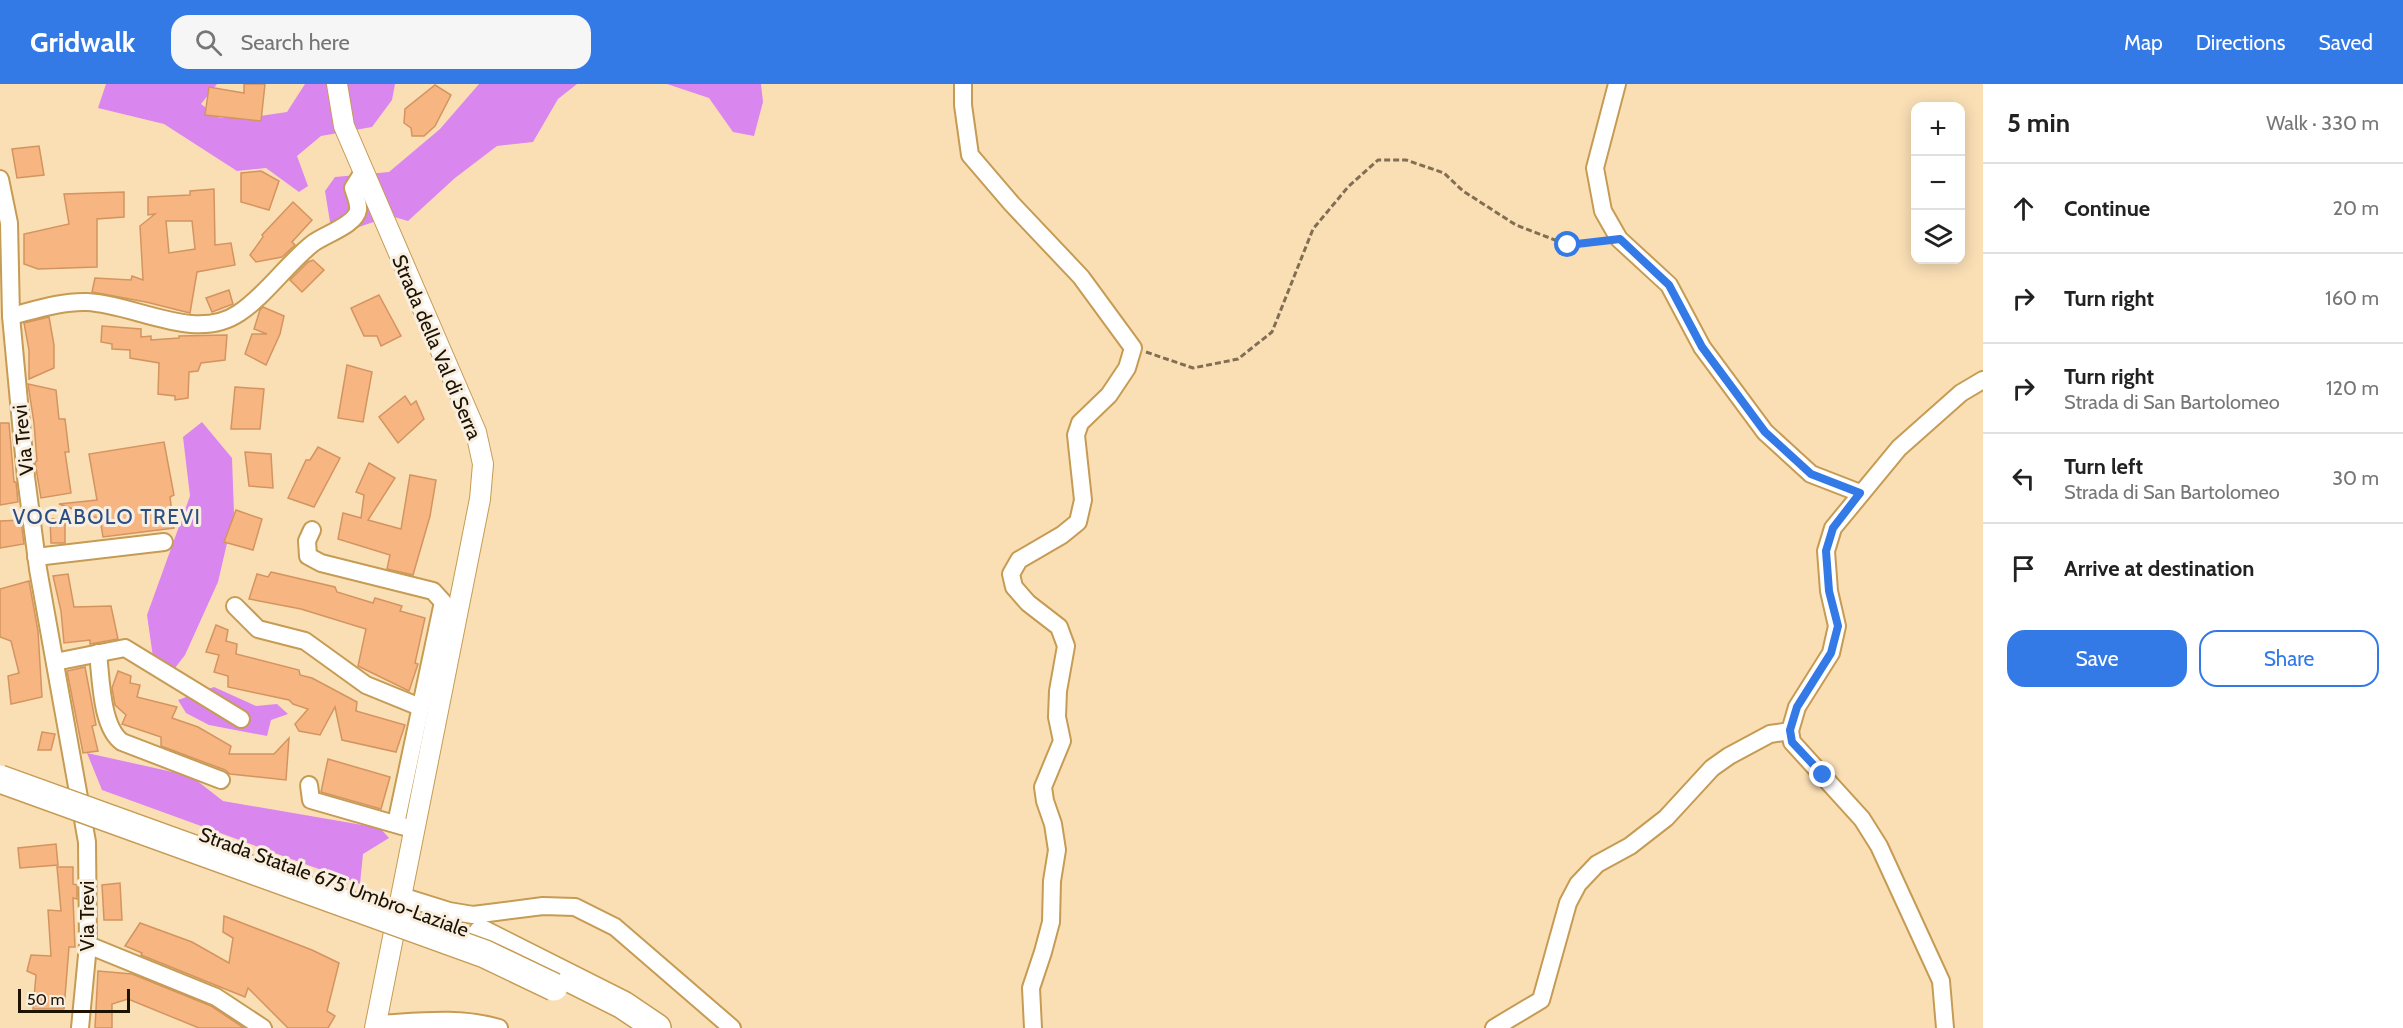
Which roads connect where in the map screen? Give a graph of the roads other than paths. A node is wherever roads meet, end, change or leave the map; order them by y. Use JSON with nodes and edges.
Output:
{"nodes":[{"id":1,"x":337,"y":84,"type":"edge"},
{"id":2,"x":963,"y":84,"type":"edge"},
{"id":3,"x":1617,"y":84,"type":"edge"},
{"id":4,"x":363,"y":172,"type":"junction"},
{"id":5,"x":0,"y":179,"type":"edge"},
{"id":6,"x":11,"y":316,"type":"junction"},
{"id":7,"x":1983,"y":380,"type":"edge"},
{"id":8,"x":1860,"y":493,"type":"junction"},
{"id":9,"x":312,"y":530,"type":"dead end"},
{"id":10,"x":164,"y":542,"type":"dead end"},
{"id":11,"x":36,"y":557,"type":"junction"},
{"id":12,"x":235,"y":606,"type":"dead end"},
{"id":13,"x":98,"y":653,"type":"junction"},
{"id":14,"x":55,"y":662,"type":"junction"},
{"id":15,"x":420,"y":707,"type":"junction"},
{"id":16,"x":241,"y":719,"type":"dead end"},
{"id":17,"x":1790,"y":730,"type":"junction"},
{"id":18,"x":0,"y":762,"type":"edge"},
{"id":19,"x":0,"y":779,"type":"edge"},
{"id":20,"x":221,"y":780,"type":"dead end"},
{"id":21,"x":309,"y":785,"type":"dead end"},
{"id":22,"x":405,"y":827,"type":"junction"},
{"id":23,"x":401,"y":896,"type":"junction"},
{"id":24,"x":88,"y":945,"type":"junction"},
{"id":25,"x":557,"y":980,"type":"junction"},
{"id":26,"x":375,"y":1026,"type":"edge"},
{"id":27,"x":80,"y":1028,"type":"edge"},
{"id":28,"x":263,"y":1028,"type":"edge"},
{"id":29,"x":499,"y":1028,"type":"edge"},
{"id":30,"x":631,"y":1028,"type":"edge"},
{"id":31,"x":657,"y":1028,"type":"edge"},
{"id":32,"x":732,"y":1028,"type":"edge"},
{"id":33,"x":1033,"y":1028,"type":"edge"},
{"id":34,"x":1494,"y":1028,"type":"edge"},
{"id":35,"x":1945,"y":1028,"type":"edge"}],
"edges":[{"from":1,"to":4,"type":"street","name":"Strada della Val di Serra"},
{"from":2,"to":33,"type":"street"},
{"from":3,"to":8,"type":"street"},
{"from":4,"to":6,"type":"street"},
{"from":4,"to":22,"type":"street","name":"Strada della Val di Serra"},
{"from":5,"to":6,"type":"street","name":"Via Trevi"},
{"from":6,"to":11,"type":"street","name":"Via Trevi"},
{"from":7,"to":8,"type":"street"},
{"from":8,"to":17,"type":"street"},
{"from":9,"to":15,"type":"street","name":"Strada della Val di Serra"},
{"from":10,"to":11,"type":"street"},
{"from":11,"to":14,"type":"street","name":"Via Trevi"},
{"from":12,"to":15,"type":"street"},
{"from":13,"to":14,"type":"street"},
{"from":13,"to":16,"type":"street"},
{"from":13,"to":20,"type":"street"},
{"from":14,"to":24,"type":"street","name":"Via Trevi"},
{"from":15,"to":22,"type":"street","name":"Strada della Val di Serra"},
{"from":17,"to":34,"type":"street"},
{"from":17,"to":35,"type":"street"},
{"from":18,"to":25,"type":"highway","name":"Strada Statale 675 Umbro-Laziale"},
{"from":19,"to":25,"type":"highway","name":"Strada Statale 675 Umbro-Laziale","bridge":true},
{"from":21,"to":22,"type":"street"},
{"from":22,"to":23,"type":"street","name":"Strada della Val di Serra"},
{"from":23,"to":26,"type":"street","name":"Strada della Val di Serra"},
{"from":23,"to":32,"type":"street"},
{"from":24,"to":27,"type":"street","name":"Via Trevi"},
{"from":24,"to":28,"type":"street"},
{"from":25,"to":30,"type":"highway","name":"Strada Statale 675 Umbro-Laziale"},
{"from":25,"to":31,"type":"highway","name":"Strada Statale 675 Umbro-Laziale"},
{"from":26,"to":29,"type":"street","name":"Strada della Val di Serra"}]}
